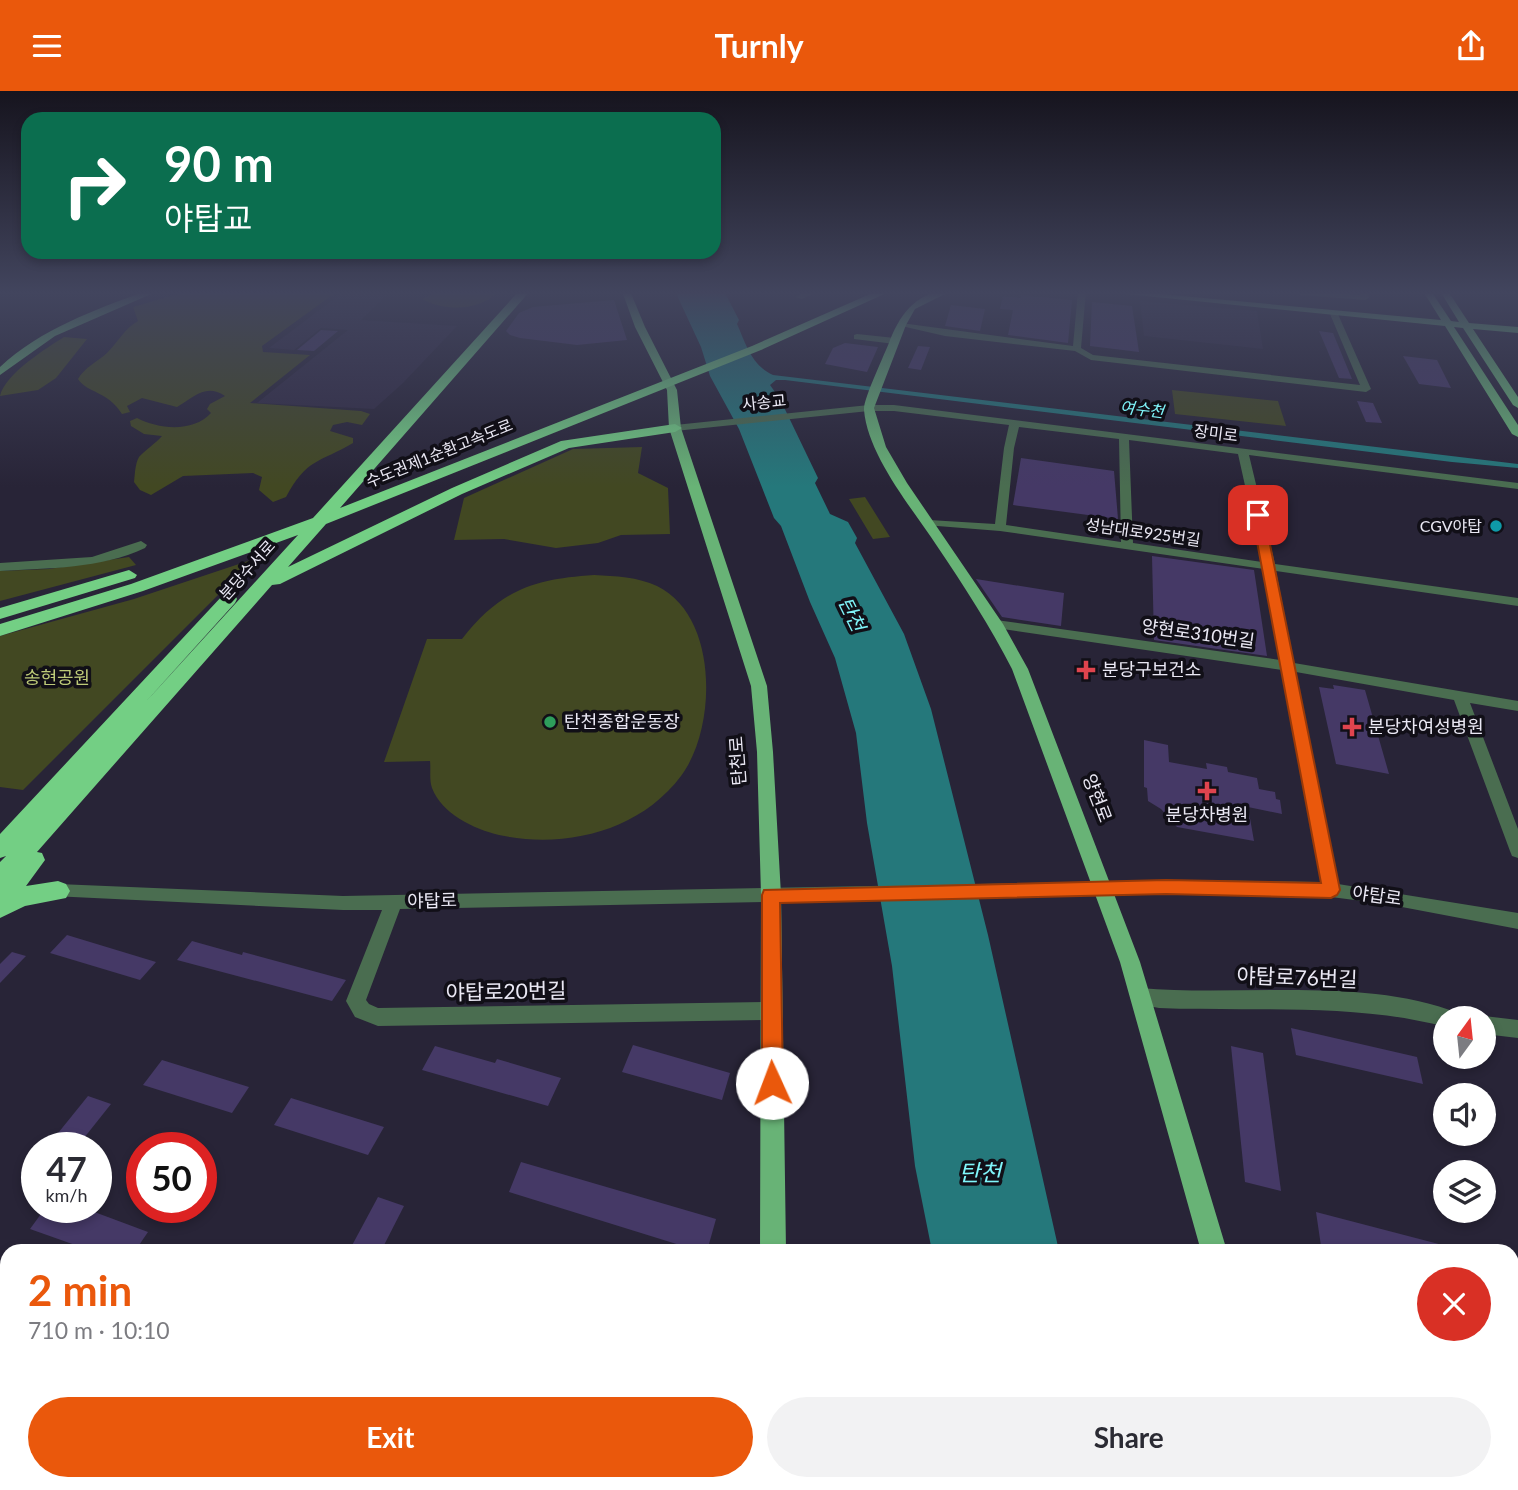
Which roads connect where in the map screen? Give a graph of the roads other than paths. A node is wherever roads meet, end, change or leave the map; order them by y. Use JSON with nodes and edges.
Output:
{"nodes":[{"id":1,"x":20,"y":356,"type":"edge"},
{"id":2,"x":454,"y":356,"type":"edge"},
{"id":3,"x":468,"y":356,"type":"edge"},
{"id":4,"x":655,"y":356,"type":"edge"},
{"id":5,"x":717,"y":356,"type":"edge"},
{"id":6,"x":889,"y":356,"type":"edge"},
{"id":7,"x":1090,"y":356,"type":"edge"},
{"id":8,"x":1352,"y":356,"type":"edge"},
{"id":9,"x":1468,"y":356,"type":"edge"},
{"id":10,"x":1486,"y":356,"type":"edge"},
{"id":11,"x":0,"y":372,"type":"edge"},
{"id":12,"x":652,"y":382,"type":"junction"},
{"id":13,"x":871,"y":401,"type":"junction"},
{"id":14,"x":1518,"y":405,"type":"edge"},
{"id":15,"x":1015,"y":423,"type":"junction"},
{"id":16,"x":675,"y":428,"type":"junction"},
{"id":17,"x":1518,"y":434,"type":"edge"},
{"id":18,"x":1124,"y":437,"type":"junction"},
{"id":19,"x":1243,"y":452,"type":"junction"},
{"id":20,"x":1518,"y":486,"type":"edge"},
{"id":21,"x":929,"y":523,"type":"junction"},
{"id":22,"x":1000,"y":528,"type":"junction"},
{"id":23,"x":141,"y":545,"type":"dead end"},
{"id":24,"x":1127,"y":546,"type":"junction"},
{"id":25,"x":1269,"y":565,"type":"junction"},
{"id":26,"x":0,"y":567,"type":"edge"},
{"id":27,"x":247,"y":600,"type":"junction"},
{"id":28,"x":1518,"y":602,"type":"edge"},
{"id":29,"x":0,"y":614,"type":"edge"},
{"id":30,"x":996,"y":624,"type":"junction"},
{"id":31,"x":0,"y":630,"type":"edge"},
{"id":32,"x":1287,"y":666,"type":"junction"},
{"id":33,"x":1460,"y":696,"type":"junction"},
{"id":34,"x":157,"y":703,"type":"junction"},
{"id":35,"x":1518,"y":706,"type":"edge"},
{"id":36,"x":0,"y":849,"type":"edge"},
{"id":37,"x":1518,"y":851,"type":"edge"},
{"id":38,"x":38,"y":854,"type":"junction"},
{"id":39,"x":0,"y":878,"type":"edge"},
{"id":40,"x":1103,"y":888,"type":"junction"},
{"id":41,"x":1331,"y":890,"type":"junction"},
{"id":42,"x":58,"y":891,"type":"junction"},
{"id":43,"x":771,"y":895,"type":"junction"},
{"id":44,"x":0,"y":901,"type":"edge"},
{"id":45,"x":394,"y":902,"type":"junction"},
{"id":46,"x":0,"y":908,"type":"edge"},
{"id":47,"x":1518,"y":921,"type":"edge"},
{"id":48,"x":1140,"y":997,"type":"junction"},
{"id":49,"x":770,"y":1011,"type":"junction"},
{"id":50,"x":1433,"y":1014,"type":"edge"},
{"id":51,"x":1496,"y":1026,"type":"edge"},
{"id":52,"x":1518,"y":1029,"type":"edge"},
{"id":53,"x":773,"y":1244,"type":"edge"},
{"id":54,"x":1212,"y":1244,"type":"edge"}],
"edges":[{"from":1,"to":11,"type":"main road"},
{"from":2,"to":36,"type":"highway","name":"분당수서로"},
{"from":3,"to":27,"type":"highway","name":"분당수서로"},
{"from":4,"to":16,"type":"main road","name":"탄천로"},
{"from":5,"to":12,"type":"highway","name":"수도권제1순환고속도로"},
{"from":6,"to":13,"type":"main road"},
{"from":7,"to":8,"type":"street"},
{"from":9,"to":17,"type":"main road"},
{"from":10,"to":14,"type":"main road"},
{"from":12,"to":29,"type":"highway","name":"수도권제1순환고속도로"},
{"from":12,"to":31,"type":"highway","name":"수도권제1순환고속도로"},
{"from":13,"to":15,"type":"street","name":"장미로"},
{"from":13,"to":16,"type":"street","name":"사송교"},
{"from":13,"to":21,"type":"main road","name":"양현로"},
{"from":15,"to":18,"type":"street","name":"장미로"},
{"from":15,"to":22,"type":"street"},
{"from":16,"to":27,"type":"highway"},
{"from":16,"to":43,"type":"main road","name":"탄천로"},
{"from":18,"to":19,"type":"street","name":"장미로"},
{"from":18,"to":24,"type":"street"},
{"from":19,"to":20,"type":"street","name":"장미로"},
{"from":19,"to":25,"type":"street"},
{"from":21,"to":22,"type":"street","name":"성남대로925번길"},
{"from":21,"to":30,"type":"main road","name":"양현로"},
{"from":22,"to":24,"type":"street","name":"성남대로925번길"},
{"from":23,"to":26,"type":"street"},
{"from":24,"to":25,"type":"street","name":"성남대로925번길"},
{"from":25,"to":28,"type":"street","name":"성남대로925번길"},
{"from":25,"to":32,"type":"street"},
{"from":27,"to":34,"type":"highway","name":"분당수서로"},
{"from":30,"to":32,"type":"street","name":"양현로310번길"},
{"from":30,"to":40,"type":"main road","name":"양현로"},
{"from":32,"to":33,"type":"street","name":"양현로310번길"},
{"from":32,"to":41,"type":"street"},
{"from":33,"to":35,"type":"street","name":"양현로310번길"},
{"from":33,"to":37,"type":"street"},
{"from":34,"to":38,"type":"highway"},
{"from":34,"to":39,"type":"highway","name":"분당수서로"},
{"from":38,"to":42,"type":"highway"},
{"from":38,"to":44,"type":"highway"},
{"from":40,"to":41,"type":"street","name":"야탑로"},
{"from":40,"to":43,"type":"street","name":"야탑로"},
{"from":40,"to":48,"type":"main road","name":"양현로"},
{"from":41,"to":47,"type":"street","name":"야탑로"},
{"from":42,"to":45,"type":"street","name":"야탑로"},
{"from":42,"to":46,"type":"highway"},
{"from":43,"to":45,"type":"street","name":"야탑로"},
{"from":43,"to":49,"type":"main road","name":"탄천로"},
{"from":45,"to":49,"type":"street","name":"야탑로20번길"},
{"from":48,"to":50,"type":"street","name":"야탑로76번길"},
{"from":48,"to":54,"type":"main road","name":"양현로"},
{"from":49,"to":53,"type":"main road","name":"탄천로"},
{"from":51,"to":52,"type":"street"}]}
